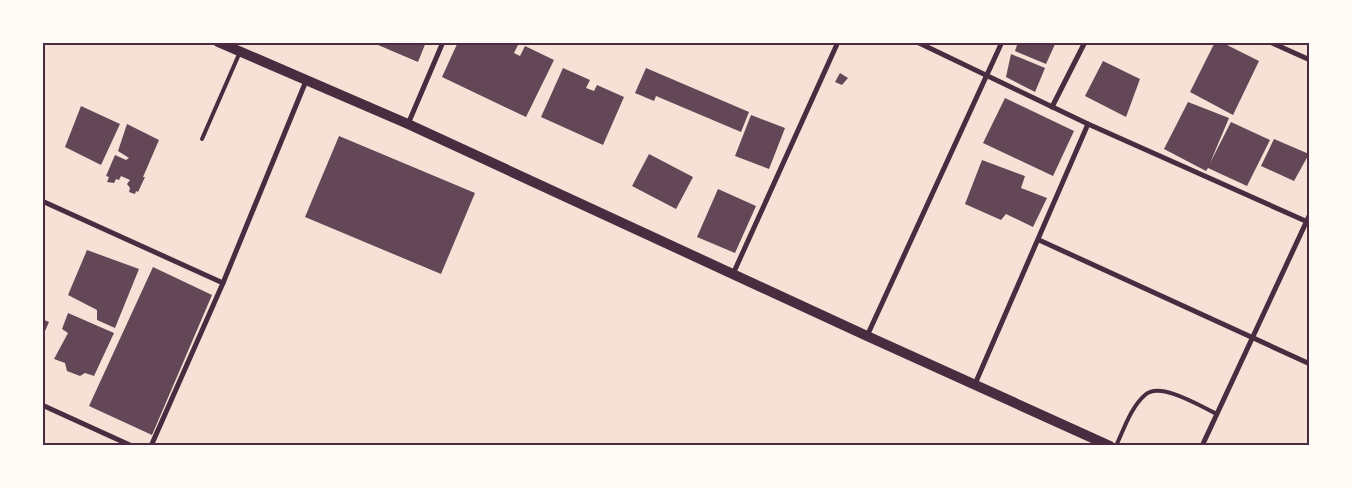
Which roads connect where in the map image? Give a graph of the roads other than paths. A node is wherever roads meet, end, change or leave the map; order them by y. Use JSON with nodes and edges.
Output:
{"nodes":[{"id":1,"x":218,"y":42,"type":"edge"},
{"id":2,"x":443,"y":42,"type":"edge"},
{"id":3,"x":838,"y":42,"type":"edge"},
{"id":4,"x":917,"y":42,"type":"edge"},
{"id":5,"x":1002,"y":42,"type":"edge"},
{"id":6,"x":1086,"y":42,"type":"edge"},
{"id":7,"x":1270,"y":42,"type":"edge"},
{"id":8,"x":240,"y":52,"type":"junction"},
{"id":9,"x":1310,"y":60,"type":"edge"},
{"id":10,"x":987,"y":76,"type":"junction"},
{"id":11,"x":306,"y":81,"type":"junction"},
{"id":12,"x":1052,"y":107,"type":"junction"},
{"id":13,"x":408,"y":124,"type":"junction"},
{"id":14,"x":1088,"y":124,"type":"junction"},
{"id":15,"x":202,"y":139,"type":"dead end"},
{"id":16,"x":42,"y":201,"type":"edge"},
{"id":17,"x":1310,"y":214,"type":"edge"},
{"id":18,"x":1308,"y":222,"type":"edge"},
{"id":19,"x":1039,"y":240,"type":"junction"},
{"id":20,"x":732,"y":274,"type":"junction"},
{"id":21,"x":223,"y":283,"type":"junction"},
{"id":22,"x":867,"y":336,"type":"junction"},
{"id":23,"x":1252,"y":339,"type":"junction"},
{"id":24,"x":1310,"y":364,"type":"edge"},
{"id":25,"x":975,"y":384,"type":"junction"},
{"id":26,"x":42,"y":405,"type":"edge"},
{"id":27,"x":1216,"y":414,"type":"junction"},
{"id":28,"x":132,"y":446,"type":"edge"},
{"id":29,"x":150,"y":446,"type":"edge"},
{"id":30,"x":1110,"y":446,"type":"edge"},
{"id":31,"x":1116,"y":446,"type":"edge"},
{"id":32,"x":1202,"y":446,"type":"edge"}],
"edges":[{"from":1,"to":8,"type":"main road"},
{"from":2,"to":13,"type":"street"},
{"from":3,"to":20,"type":"street"},
{"from":4,"to":10,"type":"street"},
{"from":5,"to":10,"type":"street"},
{"from":6,"to":12,"type":"street"},
{"from":7,"to":9,"type":"street"},
{"from":8,"to":11,"type":"main road"},
{"from":8,"to":15,"type":"lane"},
{"from":10,"to":12,"type":"street"},
{"from":10,"to":22,"type":"street"},
{"from":11,"to":13,"type":"main road"},
{"from":11,"to":21,"type":"street"},
{"from":12,"to":14,"type":"street"},
{"from":13,"to":20,"type":"main road"},
{"from":14,"to":18,"type":"street"},
{"from":14,"to":19,"type":"street"},
{"from":16,"to":21,"type":"street"},
{"from":17,"to":18,"type":"street"},
{"from":18,"to":23,"type":"street"},
{"from":19,"to":23,"type":"street"},
{"from":19,"to":25,"type":"street"},
{"from":20,"to":22,"type":"main road"},
{"from":21,"to":29,"type":"street"},
{"from":22,"to":25,"type":"main road"},
{"from":23,"to":24,"type":"street"},
{"from":23,"to":27,"type":"street"},
{"from":25,"to":30,"type":"main road"},
{"from":26,"to":28,"type":"street"},
{"from":27,"to":31,"type":"lane"},
{"from":27,"to":32,"type":"street"}]}
